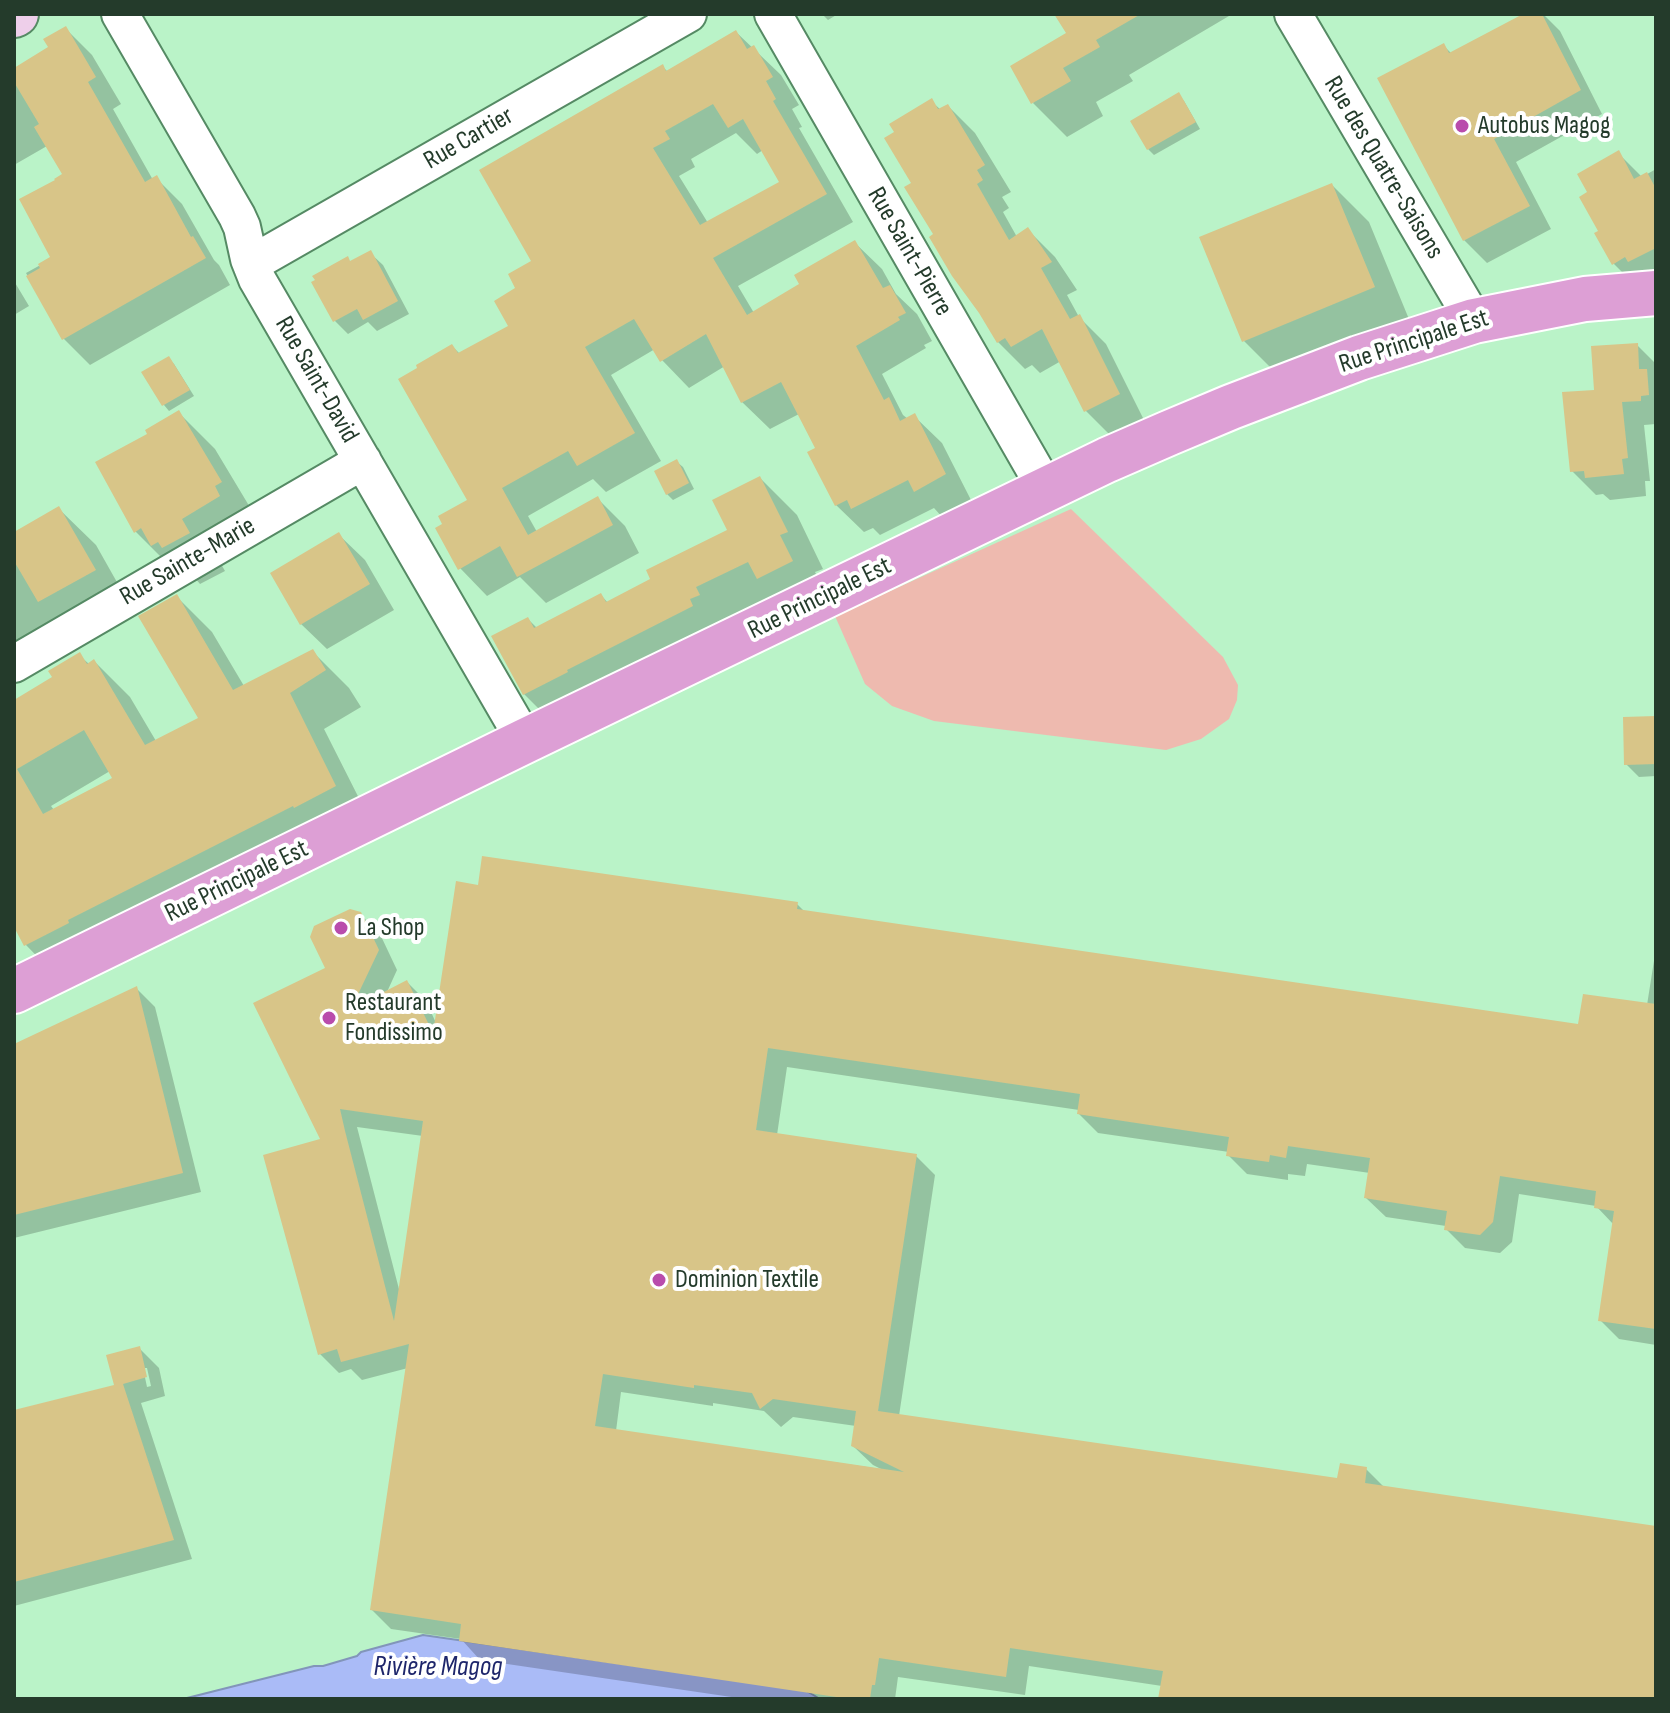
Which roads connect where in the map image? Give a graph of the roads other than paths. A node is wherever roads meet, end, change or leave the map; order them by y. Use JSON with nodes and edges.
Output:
{"nodes":[{"id":1,"x":120,"y":14,"type":"edge"},
{"id":2,"x":688,"y":14,"type":"edge"},
{"id":3,"x":773,"y":14,"type":"edge"},
{"id":4,"x":1293,"y":14,"type":"edge"},
{"id":5,"x":251,"y":264,"type":"junction"},
{"id":6,"x":1656,"y":293,"type":"edge"},
{"id":7,"x":1474,"y":321,"type":"junction"},
{"id":8,"x":363,"y":461,"type":"junction"},
{"id":9,"x":1046,"y":489,"type":"junction"},
{"id":10,"x":14,"y":664,"type":"edge"},
{"id":11,"x":525,"y":741,"type":"junction"},
{"id":12,"x":14,"y":991,"type":"edge"}],
"edges":[{"from":1,"to":5,"type":"street","name":"Rue Saint-David"},
{"from":2,"to":5,"type":"street","name":"Rue Cartier"},
{"from":3,"to":9,"type":"street","name":"Rue Saint-Pierre"},
{"from":4,"to":7,"type":"street","name":"Rue des Quatre-Saisons"},
{"from":5,"to":8,"type":"street","name":"Rue Saint-David"},
{"from":6,"to":7,"type":"main road","name":"Rue Principale Est"},
{"from":7,"to":9,"type":"main road","name":"Rue Principale Est"},
{"from":8,"to":10,"type":"street","name":"Rue Sainte-Marie"},
{"from":8,"to":11,"type":"street","name":"Rue Saint-David"},
{"from":9,"to":11,"type":"main road","name":"Rue Principale Est"},
{"from":11,"to":12,"type":"main road","name":"Rue Principale Est"}]}
